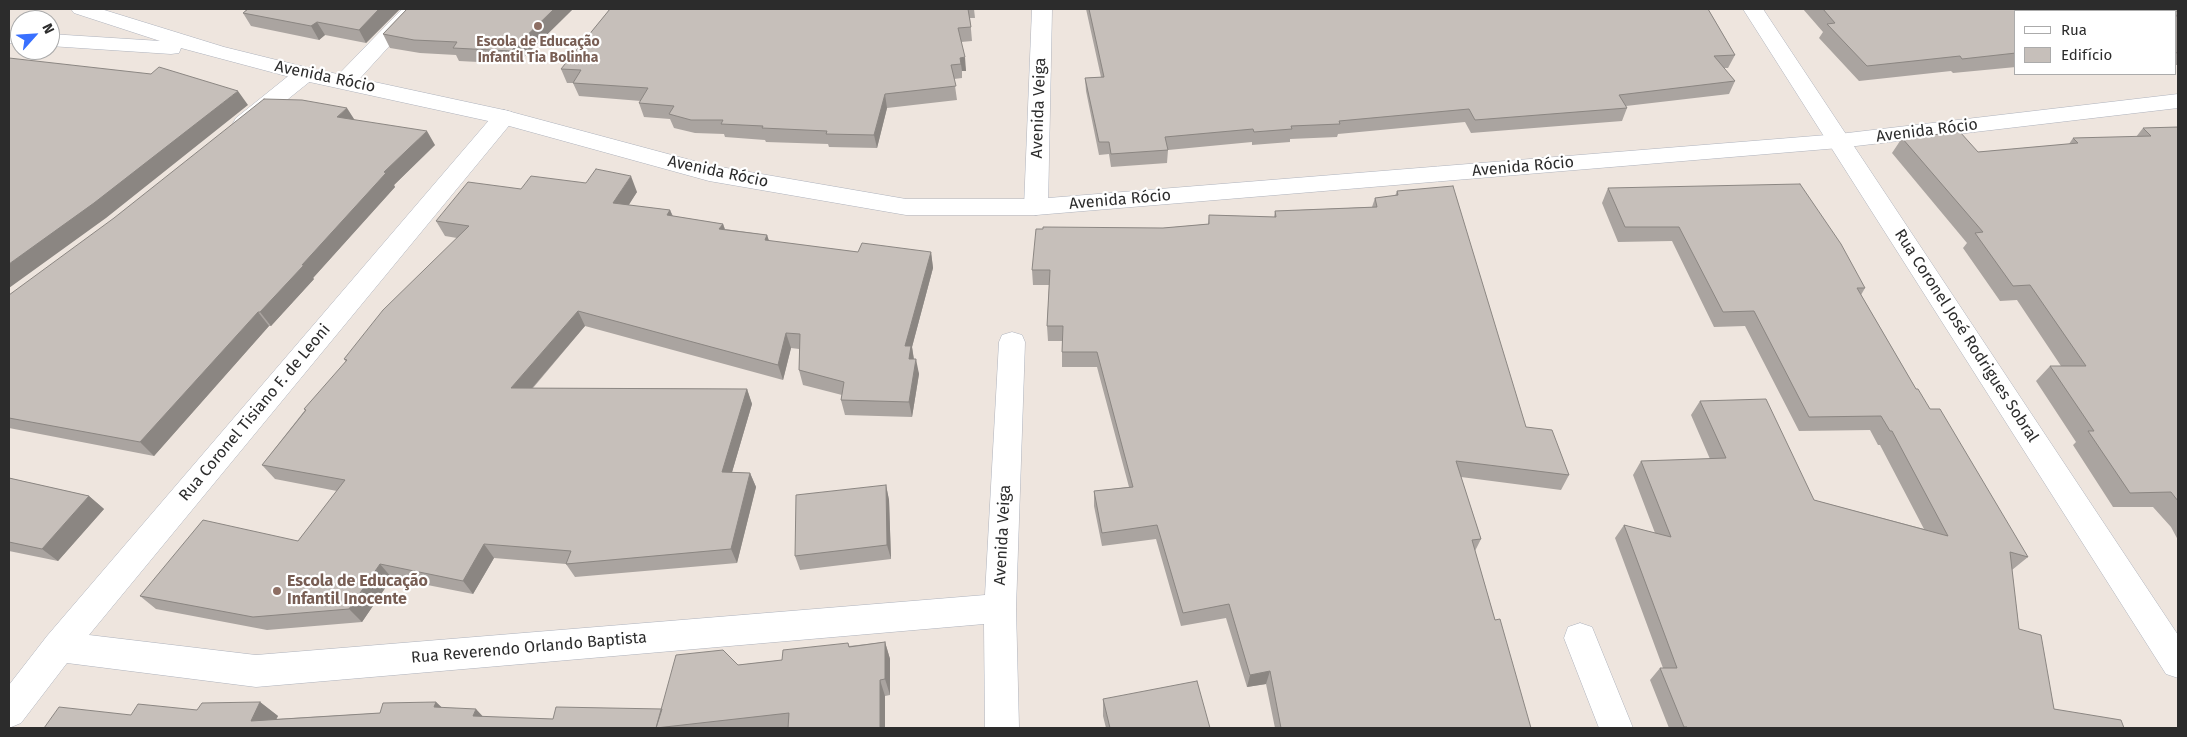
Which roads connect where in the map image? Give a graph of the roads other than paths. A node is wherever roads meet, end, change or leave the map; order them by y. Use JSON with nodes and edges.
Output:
{"nodes":[{"id":1,"x":81,"y":9,"type":"edge"},
{"id":2,"x":414,"y":9,"type":"edge"},
{"id":3,"x":1042,"y":9,"type":"edge"},
{"id":4,"x":1753,"y":9,"type":"edge"},
{"id":5,"x":60,"y":41,"type":"edge"},
{"id":6,"x":217,"y":52,"type":"junction"},
{"id":7,"x":305,"y":74,"type":"junction"},
{"id":8,"x":345,"y":81,"type":"junction"},
{"id":9,"x":2178,"y":101,"type":"edge"},
{"id":10,"x":504,"y":116,"type":"junction"},
{"id":11,"x":229,"y":134,"type":"edge"},
{"id":12,"x":1839,"y":141,"type":"junction"},
{"id":13,"x":1036,"y":207,"type":"junction"},
{"id":14,"x":1012,"y":342,"type":"dead end"},
{"id":15,"x":1000,"y":608,"type":"junction"},
{"id":16,"x":1580,"y":638,"type":"dead end"},
{"id":17,"x":59,"y":647,"type":"junction"},
{"id":18,"x":2178,"y":662,"type":"edge"},
{"id":19,"x":9,"y":712,"type":"edge"},
{"id":20,"x":1002,"y":728,"type":"edge"},
{"id":21,"x":1616,"y":728,"type":"edge"}],
"edges":[{"from":1,"to":6,"type":"street","name":"Avenida Rócio"},
{"from":2,"to":8,"type":"street"},
{"from":3,"to":13,"type":"street","name":"Avenida Veiga"},
{"from":4,"to":12,"type":"street","name":"Rua Coronel José Rodrigues Sobral"},
{"from":5,"to":6,"type":"street"},
{"from":6,"to":7,"type":"street","name":"Avenida Rócio"},
{"from":7,"to":8,"type":"street","name":"Avenida Rócio"},
{"from":7,"to":11,"type":"street"},
{"from":8,"to":10,"type":"street","name":"Avenida Rócio"},
{"from":9,"to":12,"type":"street","name":"Avenida Rócio"},
{"from":10,"to":13,"type":"street","name":"Avenida Rócio"},
{"from":10,"to":17,"type":"street","name":"Rua Coronel Tisiano F. de Leoni"},
{"from":12,"to":13,"type":"street","name":"Avenida Rócio"},
{"from":12,"to":18,"type":"street","name":"Rua Coronel José Rodrigues Sobral"},
{"from":14,"to":15,"type":"street","name":"Avenida Veiga"},
{"from":15,"to":17,"type":"street","name":"Rua Reverendo Orlando Baptista"},
{"from":15,"to":20,"type":"street","name":"Avenida Veiga"},
{"from":16,"to":21,"type":"street"},
{"from":17,"to":19,"type":"street","name":"Rua Coronel Tisiano F. de Leoni"}]}
